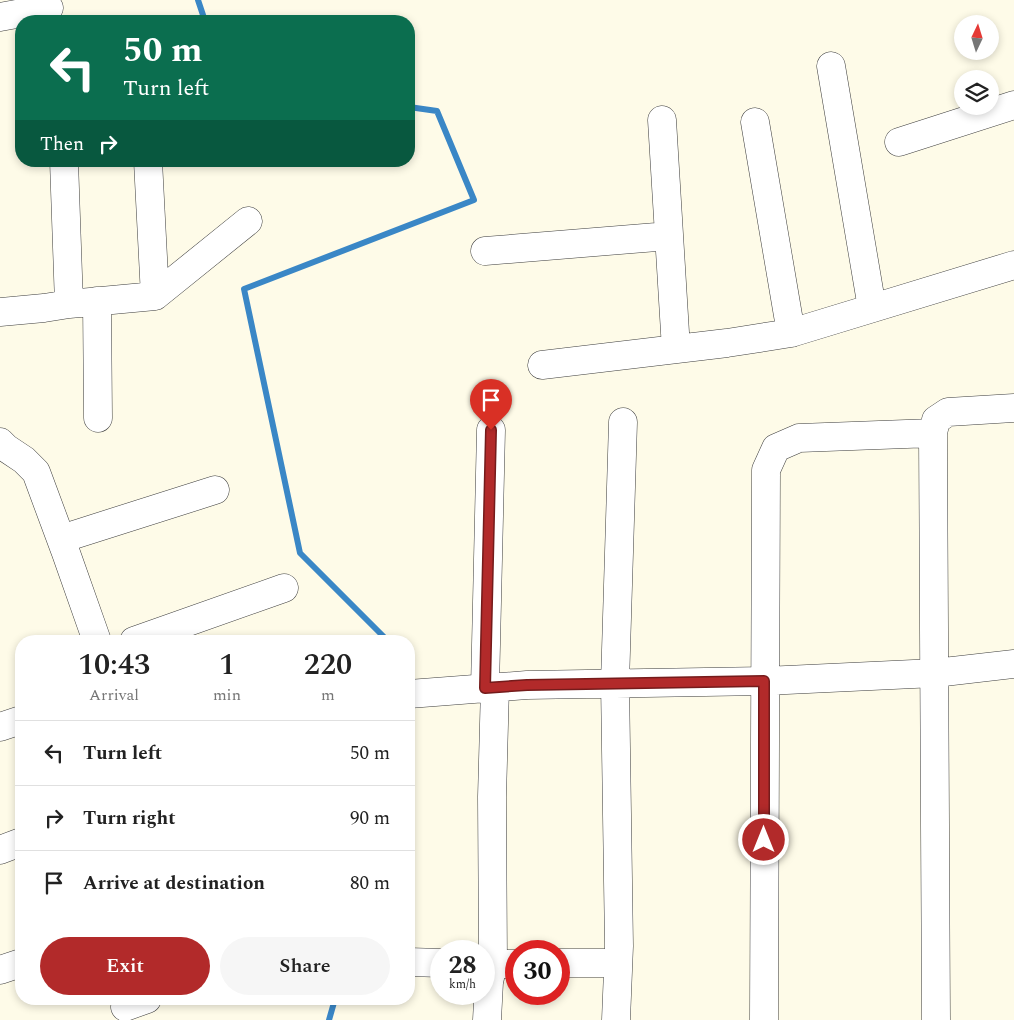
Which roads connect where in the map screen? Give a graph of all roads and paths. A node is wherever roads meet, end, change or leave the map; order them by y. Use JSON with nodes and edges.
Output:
{"nodes":[{"id":1,"x":49,"y":10,"type":"edge"},
{"id":2,"x":0,"y":17,"type":"edge"},
{"id":3,"x":831,"y":66,"type":"dead end"},
{"id":4,"x":1014,"y":105,"type":"edge"},
{"id":5,"x":662,"y":120,"type":"dead end"},
{"id":6,"x":755,"y":122,"type":"dead end"},
{"id":7,"x":899,"y":142,"type":"dead end"},
{"id":8,"x":64,"y":167,"type":"edge"},
{"id":9,"x":148,"y":167,"type":"edge"},
{"id":10,"x":248,"y":221,"type":"dead end"},
{"id":11,"x":670,"y":236,"type":"junction"},
{"id":12,"x":486,"y":251,"type":"dead end"},
{"id":13,"x":1014,"y":265,"type":"edge"},
{"id":14,"x":155,"y":296,"type":"junction"},
{"id":15,"x":97,"y":301,"type":"junction"},
{"id":16,"x":69,"y":304,"type":"junction"},
{"id":17,"x":872,"y":308,"type":"junction"},
{"id":18,"x":0,"y":312,"type":"edge"},
{"id":19,"x":791,"y":333,"type":"junction"},
{"id":20,"x":676,"y":349,"type":"junction"},
{"id":21,"x":542,"y":365,"type":"dead end"},
{"id":22,"x":1014,"y":408,"type":"edge"},
{"id":23,"x":98,"y":418,"type":"dead end"},
{"id":24,"x":622,"y":422,"type":"dead end"},
{"id":25,"x":491,"y":430,"type":"dead end"},
{"id":26,"x":933,"y":433,"type":"junction"},
{"id":27,"x":0,"y":442,"type":"edge"},
{"id":28,"x":215,"y":490,"type":"dead end"},
{"id":29,"x":61,"y":539,"type":"junction"},
{"id":30,"x":284,"y":588,"type":"dead end"},
{"id":31,"x":95,"y":635,"type":"edge"},
{"id":32,"x":151,"y":635,"type":"edge"},
{"id":33,"x":1014,"y":664,"type":"edge"},
{"id":34,"x":935,"y":672,"type":"junction"},
{"id":35,"x":764,"y":681,"type":"junction"},
{"id":36,"x":615,"y":683,"type":"junction"},
{"id":37,"x":490,"y":688,"type":"junction"},
{"id":38,"x":415,"y":694,"type":"edge"},
{"id":39,"x":15,"y":722,"type":"edge"},
{"id":40,"x":0,"y":727,"type":"edge"},
{"id":41,"x":15,"y":844,"type":"edge"},
{"id":42,"x":0,"y":850,"type":"edge"},
{"id":43,"x":415,"y":962,"type":"edge"},
{"id":44,"x":430,"y":963,"type":"edge"},
{"id":45,"x":570,"y":963,"type":"edge"},
{"id":46,"x":618,"y":963,"type":"junction"},
{"id":47,"x":498,"y":964,"type":"edge"},
{"id":48,"x":15,"y":965,"type":"edge"},
{"id":49,"x":0,"y":970,"type":"edge"},
{"id":50,"x":487,"y":1020,"type":"edge"},
{"id":51,"x":616,"y":1020,"type":"edge"},
{"id":52,"x":764,"y":1020,"type":"edge"},
{"id":53,"x":936,"y":1020,"type":"edge"}],
"edges":[{"from":1,"to":2,"type":"street"},
{"from":3,"to":17,"type":"street"},
{"from":4,"to":7,"type":"street"},
{"from":5,"to":11,"type":"street"},
{"from":6,"to":19,"type":"street"},
{"from":8,"to":16,"type":"street"},
{"from":9,"to":14,"type":"street"},
{"from":10,"to":14,"type":"street"},
{"from":11,"to":12,"type":"street"},
{"from":11,"to":20,"type":"street"},
{"from":13,"to":17,"type":"street"},
{"from":14,"to":15,"type":"street"},
{"from":15,"to":16,"type":"street"},
{"from":15,"to":23,"type":"street"},
{"from":16,"to":18,"type":"street"},
{"from":17,"to":19,"type":"street"},
{"from":19,"to":20,"type":"street"},
{"from":20,"to":21,"type":"street"},
{"from":22,"to":26,"type":"street"},
{"from":24,"to":36,"type":"street"},
{"from":25,"to":37,"type":"street"},
{"from":26,"to":34,"type":"street"},
{"from":26,"to":35,"type":"street"},
{"from":27,"to":29,"type":"street"},
{"from":28,"to":29,"type":"street"},
{"from":29,"to":31,"type":"street"},
{"from":30,"to":32,"type":"street"},
{"from":33,"to":34,"type":"street"},
{"from":34,"to":35,"type":"street"},
{"from":34,"to":53,"type":"street"},
{"from":35,"to":36,"type":"street"},
{"from":35,"to":52,"type":"street"},
{"from":36,"to":37,"type":"street"},
{"from":36,"to":46,"type":"street"},
{"from":37,"to":38,"type":"street"},
{"from":37,"to":47,"type":"street"},
{"from":39,"to":40,"type":"street"},
{"from":41,"to":42,"type":"street"},
{"from":43,"to":44,"type":"street"},
{"from":45,"to":46,"type":"street"},
{"from":46,"to":51,"type":"street"},
{"from":47,"to":50,"type":"street"},
{"from":48,"to":49,"type":"street"}]}
